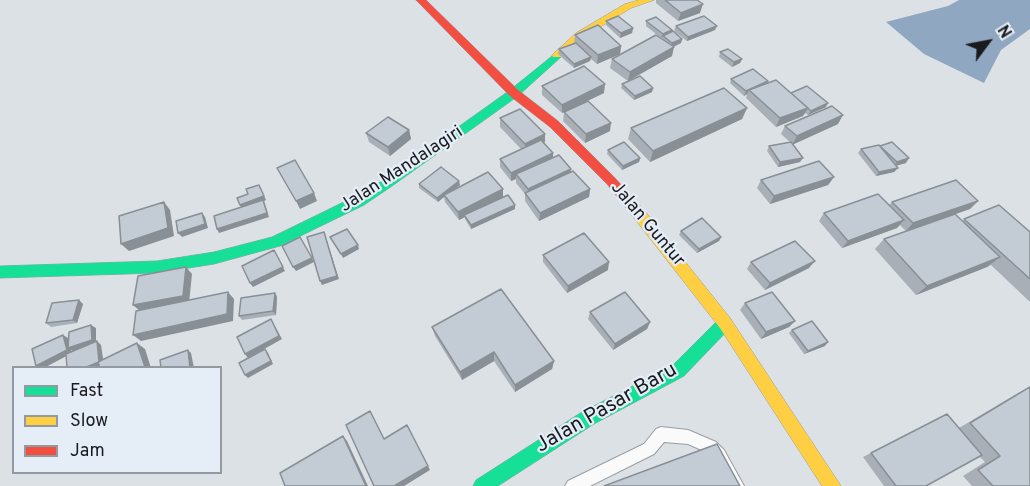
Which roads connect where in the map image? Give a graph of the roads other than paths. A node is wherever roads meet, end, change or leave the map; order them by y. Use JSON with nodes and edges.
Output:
{"nodes":[{"id":1,"x":421,"y":0,"type":"edge"},
{"id":2,"x":649,"y":0,"type":"edge"},
{"id":3,"x":514,"y":93,"type":"junction"},
{"id":4,"x":0,"y":272,"type":"edge"},
{"id":5,"x":725,"y":323,"type":"junction"},
{"id":6,"x":482,"y":486,"type":"edge"},
{"id":7,"x":573,"y":486,"type":"edge"},
{"id":8,"x":736,"y":486,"type":"edge"},
{"id":9,"x":832,"y":486,"type":"edge"}],
"edges":[{"from":1,"to":3,"type":"street","name":"Jalan Guntur"},
{"from":2,"to":3,"type":"street","name":"Jalan Mandalagiri"},
{"from":3,"to":4,"type":"street","name":"Jalan Mandalagiri"},
{"from":3,"to":5,"type":"street","name":"Jalan Guntur"},
{"from":5,"to":6,"type":"street","name":"Jalan Pasar Baru"},
{"from":5,"to":9,"type":"street","name":"Jalan Guntur"},
{"from":7,"to":8,"type":"lane"}]}
